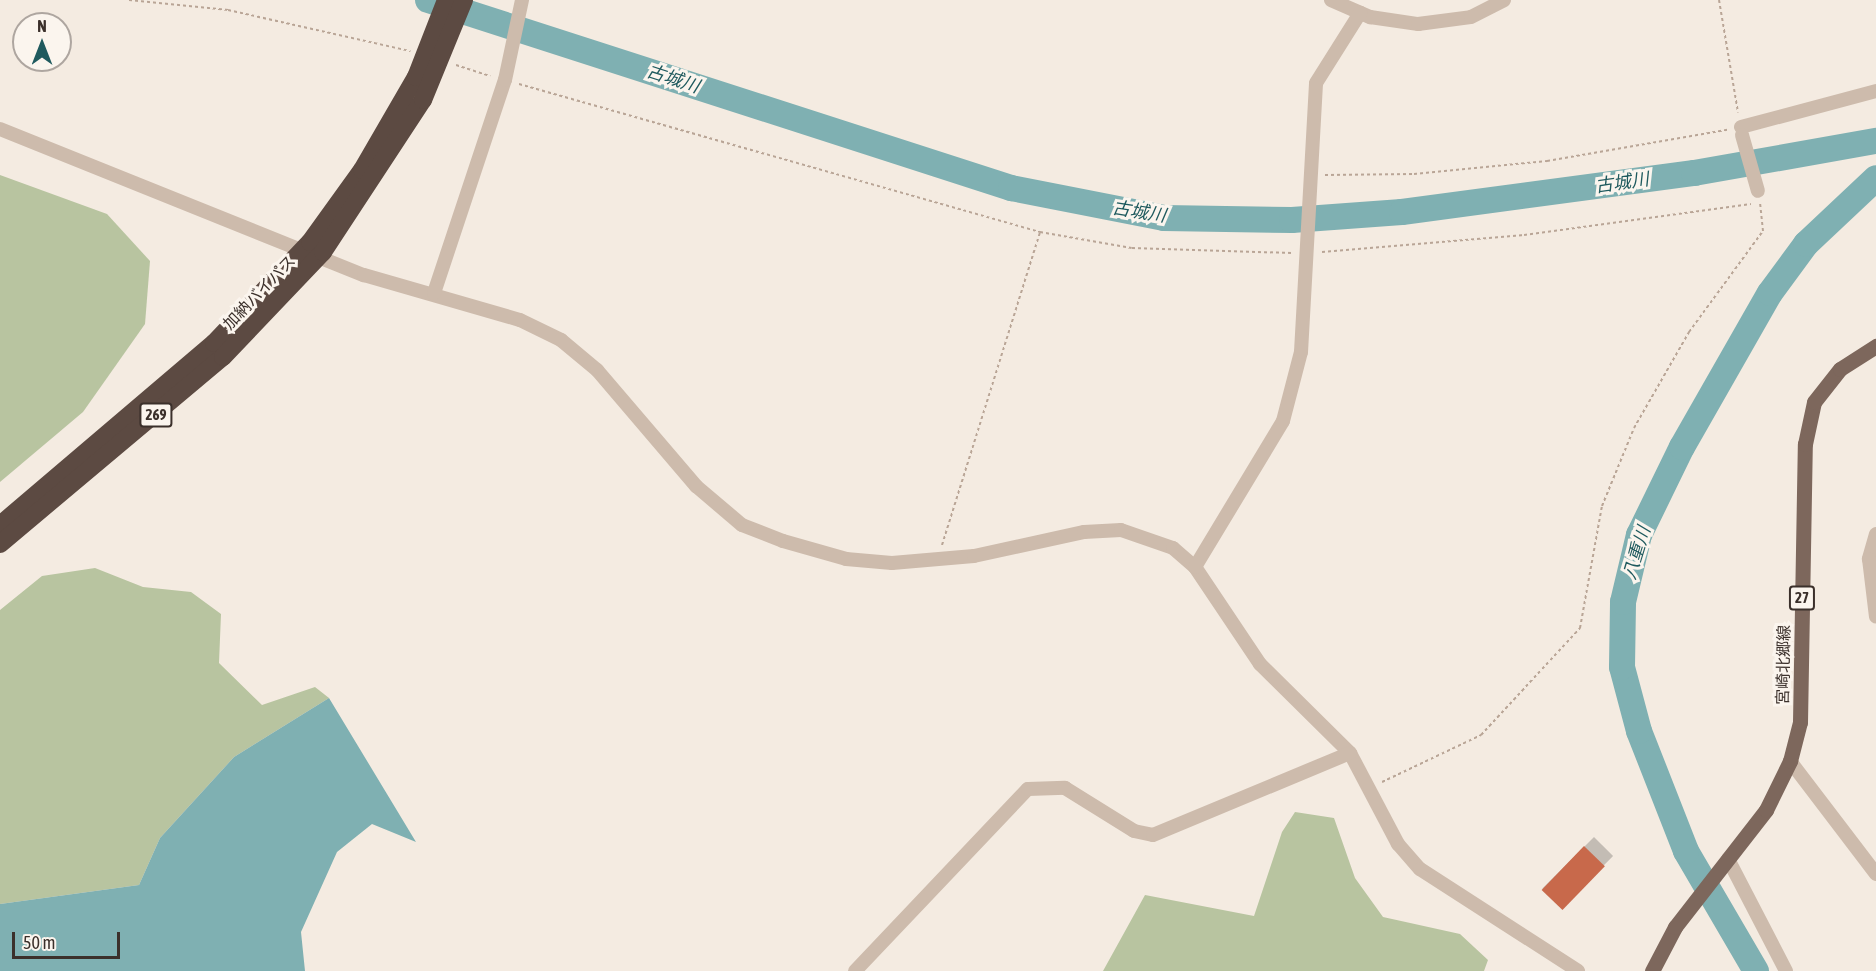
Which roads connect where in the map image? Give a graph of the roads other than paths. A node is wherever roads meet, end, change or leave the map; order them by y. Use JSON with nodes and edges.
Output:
{"nodes":[{"id":1,"x":446,"y":0,"type":"edge"},
{"id":2,"x":464,"y":0,"type":"edge"},
{"id":3,"x":1331,"y":0,"type":"edge"},
{"id":4,"x":1504,"y":0,"type":"edge"},
{"id":5,"x":522,"y":2,"type":"edge"},
{"id":6,"x":1360,"y":13,"type":"junction"},
{"id":7,"x":1876,"y":91,"type":"edge"},
{"id":8,"x":0,"y":129,"type":"edge"},
{"id":9,"x":1759,"y":197,"type":"road end"},
{"id":10,"x":295,"y":270,"type":"junction"},
{"id":11,"x":434,"y":293,"type":"junction"},
{"id":12,"x":1876,"y":346,"type":"edge"},
{"id":13,"x":0,"y":525,"type":"edge"},
{"id":14,"x":1876,"y":534,"type":"edge"},
{"id":15,"x":0,"y":544,"type":"edge"},
{"id":16,"x":1195,"y":567,"type":"junction"},
{"id":17,"x":1876,"y":617,"type":"edge"},
{"id":18,"x":1350,"y":753,"type":"junction"},
{"id":19,"x":1790,"y":761,"type":"junction"},
{"id":20,"x":1728,"y":859,"type":"junction"},
{"id":21,"x":1876,"y":874,"type":"edge"},
{"id":22,"x":855,"y":971,"type":"edge"},
{"id":23,"x":1578,"y":971,"type":"edge"},
{"id":24,"x":1652,"y":971,"type":"edge"},
{"id":25,"x":1786,"y":971,"type":"edge"}],
"edges":[{"from":1,"to":10,"type":"highway","name":"加納バイパス","number":"269"},
{"from":2,"to":10,"type":"highway","name":"加納バイパス","number":"269"},
{"from":3,"to":6,"type":"street"},
{"from":4,"to":6,"type":"street"},
{"from":5,"to":11,"type":"street"},
{"from":6,"to":16,"type":"street"},
{"from":7,"to":9,"type":"street"},
{"from":8,"to":11,"type":"street"},
{"from":10,"to":13,"type":"highway","name":"加納バイパス","number":"269"},
{"from":10,"to":15,"type":"highway","name":"加納バイパス","number":"269"},
{"from":11,"to":16,"type":"street"},
{"from":12,"to":19,"type":"main road","name":"宮崎北郷線","number":"27"},
{"from":14,"to":17,"type":"street"},
{"from":16,"to":18,"type":"street"},
{"from":18,"to":22,"type":"street"},
{"from":18,"to":23,"type":"street"},
{"from":19,"to":20,"type":"main road","name":"宮崎北郷線","number":"27"},
{"from":19,"to":21,"type":"street"},
{"from":20,"to":24,"type":"main road","name":"宮崎北郷線","number":"27"},
{"from":20,"to":25,"type":"street"}]}
